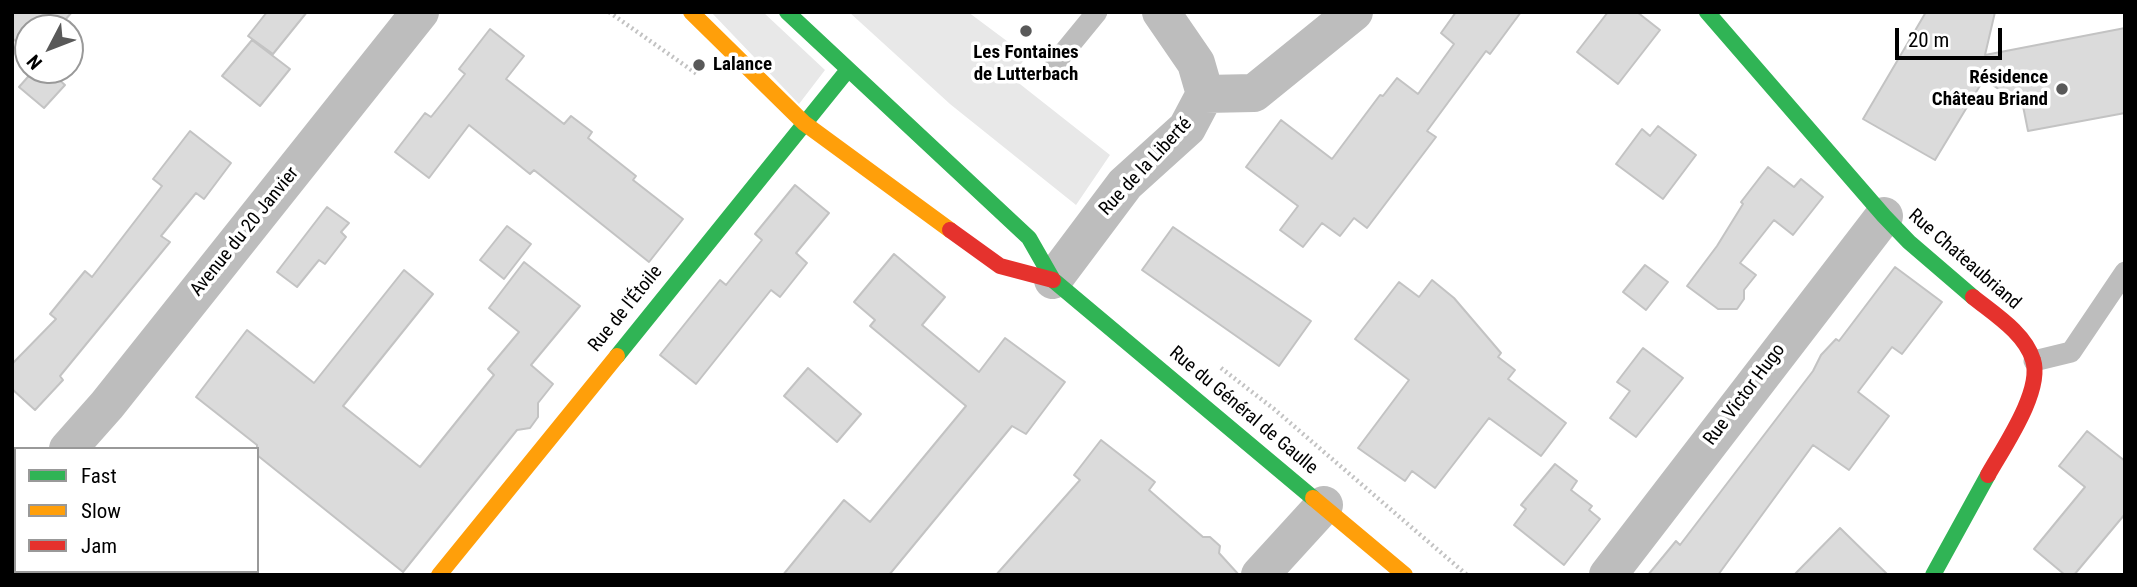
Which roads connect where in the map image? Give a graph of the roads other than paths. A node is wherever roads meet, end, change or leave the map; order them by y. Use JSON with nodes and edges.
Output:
{"nodes":[{"id":1,"x":420,"y":12,"type":"edge"},
{"id":2,"x":691,"y":12,"type":"edge"},
{"id":3,"x":787,"y":12,"type":"edge"},
{"id":4,"x":1097,"y":12,"type":"edge"},
{"id":5,"x":1161,"y":12,"type":"edge"},
{"id":6,"x":1354,"y":12,"type":"edge"},
{"id":7,"x":1707,"y":12,"type":"edge"},
{"id":8,"x":1056,"y":62,"type":"dead end"},
{"id":9,"x":848,"y":71,"type":"junction"},
{"id":10,"x":1205,"y":94,"type":"junction"},
{"id":11,"x":804,"y":123,"type":"junction"},
{"id":12,"x":1884,"y":216,"type":"junction"},
{"id":13,"x":2125,"y":272,"type":"edge"},
{"id":14,"x":1053,"y":280,"type":"junction"},
{"id":15,"x":2034,"y":361,"type":"junction"},
{"id":16,"x":70,"y":447,"type":"edge"},
{"id":17,"x":1324,"y":505,"type":"junction"},
{"id":18,"x":439,"y":575,"type":"edge"},
{"id":19,"x":1260,"y":575,"type":"edge"},
{"id":20,"x":1405,"y":575,"type":"edge"},
{"id":21,"x":1608,"y":575,"type":"edge"},
{"id":22,"x":1933,"y":575,"type":"edge"}],
"edges":[{"from":1,"to":16,"type":"street","name":"Avenue du 20 Janvier"},
{"from":2,"to":11,"type":"street","name":"Rue du Général de Gaulle"},
{"from":3,"to":9,"type":"street","name":"Rue du Général de Gaulle"},
{"from":4,"to":8,"type":"lane"},
{"from":5,"to":10,"type":"street"},
{"from":6,"to":10,"type":"street"},
{"from":7,"to":12,"type":"street","name":"Rue Chateaubriand"},
{"from":9,"to":11,"type":"street","name":"Rue de l'Étoile"},
{"from":9,"to":14,"type":"street","name":"Rue du Général de Gaulle"},
{"from":10,"to":14,"type":"street","name":"Rue de la Liberté"},
{"from":11,"to":14,"type":"street","name":"Rue du Général de Gaulle"},
{"from":11,"to":18,"type":"street","name":"Rue de l'Étoile"},
{"from":12,"to":15,"type":"street","name":"Rue Chateaubriand"},
{"from":12,"to":21,"type":"street","name":"Rue Victor Hugo"},
{"from":13,"to":15,"type":"lane"},
{"from":14,"to":17,"type":"street","name":"Rue du Général de Gaulle"},
{"from":15,"to":22,"type":"street"},
{"from":17,"to":19,"type":"street"},
{"from":17,"to":20,"type":"street","name":"Rue du Général de Gaulle"}]}
